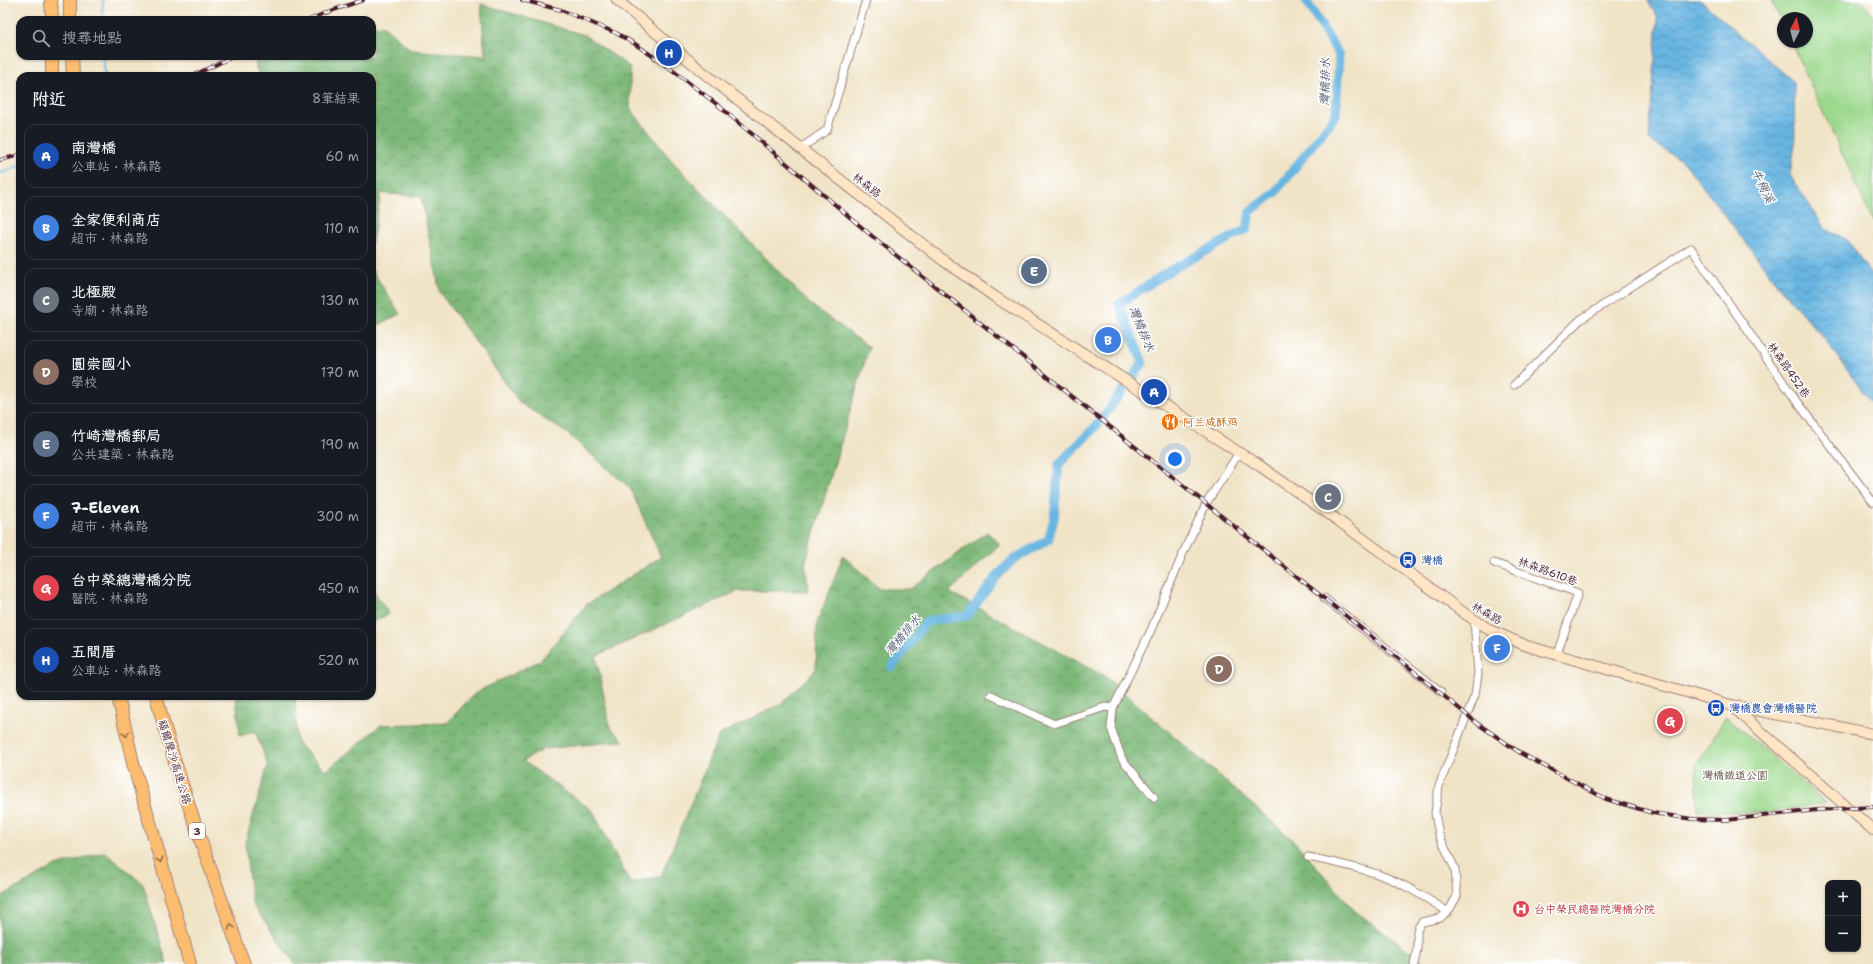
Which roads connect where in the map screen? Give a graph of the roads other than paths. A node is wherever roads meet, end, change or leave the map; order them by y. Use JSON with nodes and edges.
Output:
{"nodes":[{"id":1,"x":51,"y":0,"type":"edge"},
{"id":2,"x":70,"y":0,"type":"edge"},
{"id":3,"x":617,"y":0,"type":"edge"},
{"id":4,"x":866,"y":0,"type":"edge"},
{"id":5,"x":52,"y":16,"type":"edge"},
{"id":6,"x":70,"y":16,"type":"edge"},
{"id":7,"x":52,"y":60,"type":"edge"},
{"id":8,"x":72,"y":60,"type":"edge"},
{"id":9,"x":52,"y":72,"type":"edge"},
{"id":10,"x":73,"y":72,"type":"edge"},
{"id":11,"x":801,"y":148,"type":"junction"},
{"id":12,"x":1514,"y":385,"type":"dead end"},
{"id":13,"x":1239,"y":452,"type":"junction"},
{"id":14,"x":1873,"y":502,"type":"edge"},
{"id":15,"x":1494,"y":563,"type":"dead end"},
{"id":16,"x":1324,"y":598,"type":"dead end"},
{"id":17,"x":1474,"y":620,"type":"junction"},
{"id":18,"x":1557,"y":654,"type":"junction"},
{"id":19,"x":1441,"y":692,"type":"dead end"},
{"id":20,"x":991,"y":695,"type":"dead end"},
{"id":21,"x":119,"y":700,"type":"edge"},
{"id":22,"x":157,"y":700,"type":"edge"},
{"id":23,"x":1731,"y":705,"type":"junction"},
{"id":24,"x":1113,"y":708,"type":"junction"},
{"id":25,"x":1873,"y":734,"type":"edge"},
{"id":26,"x":1154,"y":797,"type":"dead end"},
{"id":27,"x":1873,"y":830,"type":"edge"},
{"id":28,"x":1308,"y":857,"type":"dead end"},
{"id":29,"x":1448,"y":912,"type":"junction"},
{"id":30,"x":190,"y":964,"type":"edge"},
{"id":31,"x":244,"y":964,"type":"edge"},
{"id":32,"x":1414,"y":964,"type":"edge"}],
"edges":[{"from":1,"to":5,"type":"highway"},
{"from":2,"to":6,"type":"highway"},
{"from":3,"to":11,"type":"main road","name":"林森路"},
{"from":4,"to":11,"type":"street"},
{"from":7,"to":9,"type":"highway"},
{"from":8,"to":10,"type":"highway"},
{"from":11,"to":13,"type":"main road","name":"林森路"},
{"from":12,"to":14,"type":"street","name":"林森路452巷"},
{"from":13,"to":17,"type":"main road","name":"林森路"},
{"from":13,"to":24,"type":"street"},
{"from":15,"to":18,"type":"street","name":"林森路610巷"},
{"from":16,"to":19,"type":"street"},
{"from":17,"to":18,"type":"main road","name":"林森路"},
{"from":17,"to":29,"type":"street"},
{"from":18,"to":23,"type":"main road","name":"林森路"},
{"from":20,"to":24,"type":"street"},
{"from":21,"to":30,"type":"highway","one_way":true},
{"from":31,"to":22,"type":"highway","name":"福爾摩沙高速公路","number":"3","one_way":true},
{"from":23,"to":25,"type":"main road","name":"林森路"},
{"from":23,"to":27,"type":"main road"},
{"from":24,"to":26,"type":"street"},
{"from":28,"to":29,"type":"street"},
{"from":29,"to":32,"type":"street"}]}
